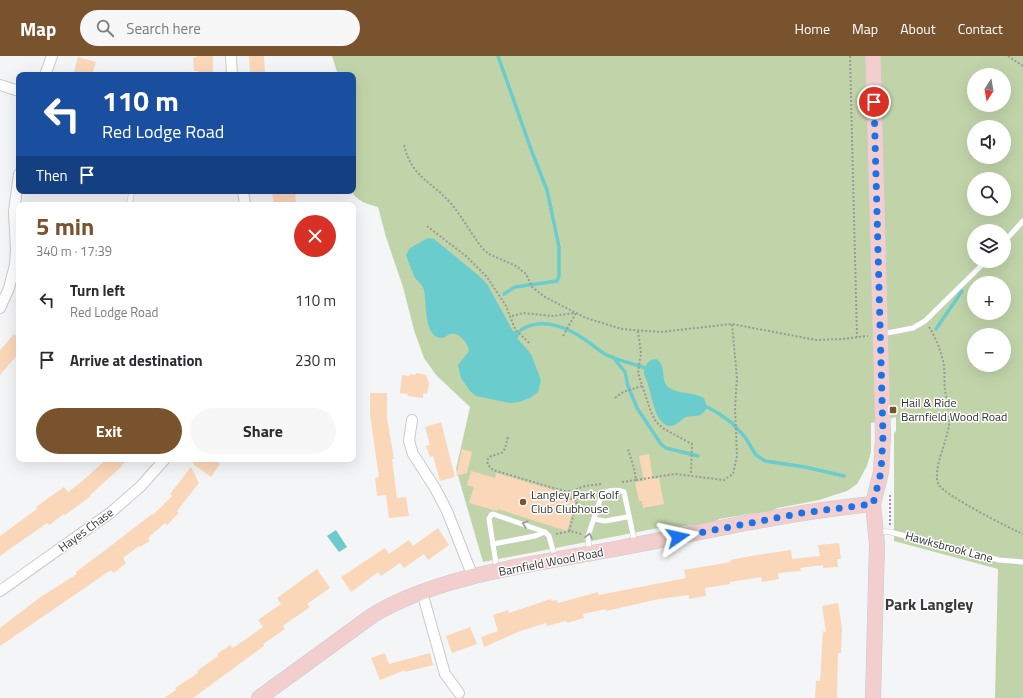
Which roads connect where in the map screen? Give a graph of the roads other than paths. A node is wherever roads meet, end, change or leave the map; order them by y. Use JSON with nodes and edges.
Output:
{"nodes":[{"id":1,"x":52,"y":56,"type":"edge"},
{"id":2,"x":231,"y":56,"type":"edge"},
{"id":3,"x":873,"y":56,"type":"edge"},
{"id":4,"x":46,"y":72,"type":"edge"},
{"id":5,"x":232,"y":72,"type":"edge"},
{"id":6,"x":0,"y":86,"type":"edge"},
{"id":7,"x":16,"y":91,"type":"edge"},
{"id":8,"x":16,"y":194,"type":"edge"},
{"id":9,"x":1023,"y":221,"type":"edge"},
{"id":10,"x":1011,"y":234,"type":"edge"},
{"id":11,"x":16,"y":249,"type":"edge"},
{"id":12,"x":16,"y":249,"type":"edge"},
{"id":13,"x":979,"y":268,"type":"edge"},
{"id":14,"x":0,"y":308,"type":"edge"},
{"id":15,"x":881,"y":334,"type":"junction"},
{"id":16,"x":412,"y":420,"type":"dead end"},
{"id":17,"x":161,"y":462,"type":"edge"},
{"id":18,"x":873,"y":504,"type":"junction"},
{"id":19,"x":629,"y":514,"type":"junction"},
{"id":20,"x":594,"y":519,"type":"junction"},
{"id":21,"x":876,"y":531,"type":"junction"},
{"id":22,"x":545,"y":532,"type":"junction"},
{"id":23,"x":493,"y":544,"type":"junction"},
{"id":24,"x":636,"y":545,"type":"junction"},
{"id":25,"x":589,"y":554,"type":"junction"},
{"id":26,"x":555,"y":560,"type":"junction"},
{"id":27,"x":1023,"y":562,"type":"edge"},
{"id":28,"x":498,"y":572,"type":"junction"},
{"id":29,"x":473,"y":577,"type":"junction"},
{"id":30,"x":0,"y":591,"type":"edge"},
{"id":31,"x":422,"y":592,"type":"junction"},
{"id":32,"x":459,"y":693,"type":"dead end"},
{"id":33,"x":259,"y":698,"type":"edge"},
{"id":34,"x":873,"y":698,"type":"edge"}],
"edges":[{"from":1,"to":4,"type":"street"},
{"from":2,"to":5,"type":"street"},
{"from":3,"to":15,"type":"street"},
{"from":6,"to":7,"type":"street"},
{"from":8,"to":11,"type":"street"},
{"from":9,"to":10,"type":"lane"},
{"from":12,"to":14,"type":"street"},
{"from":13,"to":15,"type":"lane"},
{"from":15,"to":18,"type":"street"},
{"from":16,"to":29,"type":"street"},
{"from":17,"to":30,"type":"street","name":"Hayes Chase"},
{"from":18,"to":21,"type":"street"},
{"from":18,"to":24,"type":"street","name":"Barnfield Wood Road"},
{"from":19,"to":20,"type":"lane"},
{"from":19,"to":20,"type":"lane"},
{"from":19,"to":24,"type":"lane"},
{"from":25,"to":20,"type":"lane","one_way":true},
{"from":21,"to":27,"type":"lane","name":"Hawksbrook Lane"},
{"from":21,"to":34,"type":"street"},
{"from":22,"to":23,"type":"lane"},
{"from":22,"to":23,"type":"lane","one_way":true},
{"from":22,"to":26,"type":"lane"},
{"from":23,"to":28,"type":"lane"},
{"from":24,"to":25,"type":"street","name":"Barnfield Wood Road"},
{"from":25,"to":26,"type":"street","name":"Barnfield Wood Road"},
{"from":26,"to":28,"type":"street","name":"Barnfield Wood Road"},
{"from":28,"to":29,"type":"street","name":"Barnfield Wood Road"},
{"from":29,"to":31,"type":"street","name":"Barnfield Wood Road"},
{"from":31,"to":32,"type":"street"},
{"from":31,"to":33,"type":"street","name":"Barnfield Wood Road"}]}
